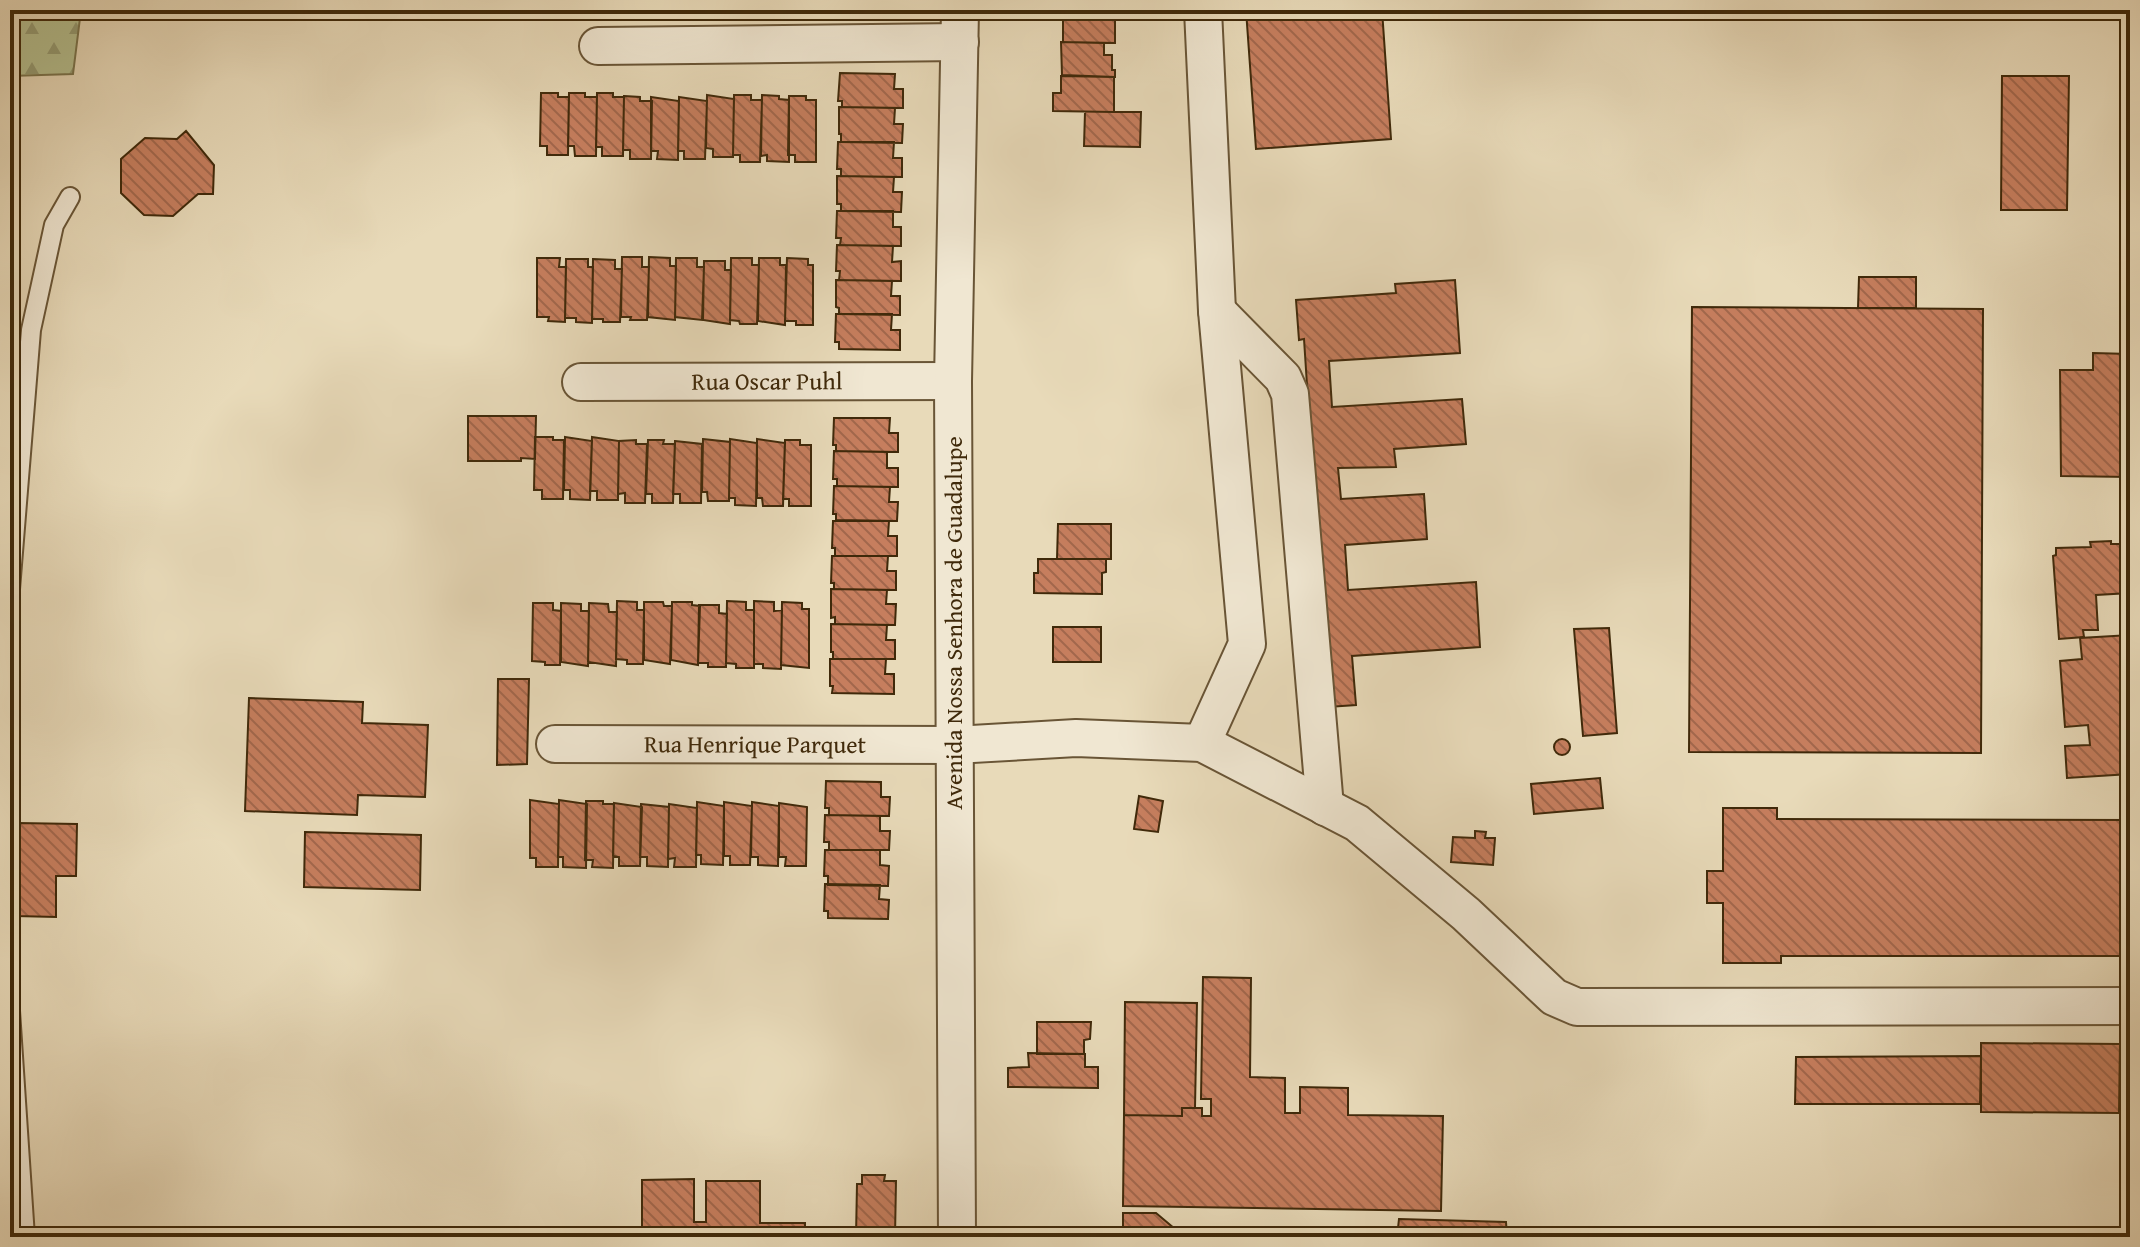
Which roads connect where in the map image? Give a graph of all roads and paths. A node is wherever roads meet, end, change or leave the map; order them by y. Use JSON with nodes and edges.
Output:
{"nodes":[{"id":1,"x":1203,"y":10,"type":"edge"},
{"id":2,"x":960,"y":26,"type":"edge"},
{"id":3,"x":598,"y":46,"type":"dead end"},
{"id":4,"x":70,"y":197,"type":"dead end"},
{"id":5,"x":1217,"y":311,"type":"junction"},
{"id":6,"x":953,"y":381,"type":"junction"},
{"id":7,"x":581,"y":382,"type":"dead end"},
{"id":8,"x":10,"y":589,"type":"edge"},
{"id":9,"x":1202,"y":743,"type":"junction"},
{"id":10,"x":555,"y":744,"type":"dead end"},
{"id":11,"x":955,"y":745,"type":"junction"},
{"id":12,"x":1325,"y":807,"type":"junction"},
{"id":13,"x":2130,"y":1006,"type":"edge"},
{"id":14,"x":10,"y":1011,"type":"edge"},
{"id":15,"x":25,"y":1237,"type":"edge"},
{"id":16,"x":957,"y":1237,"type":"edge"}],
"edges":[{"from":1,"to":5,"type":"street"},
{"from":2,"to":3,"type":"street"},
{"from":2,"to":6,"type":"street","name":"Avenida Nossa Senhora de Guadalupe"},
{"from":4,"to":8,"type":"lane"},
{"from":5,"to":9,"type":"street"},
{"from":5,"to":12,"type":"street"},
{"from":6,"to":7,"type":"street","name":"Rua Oscar Puhl"},
{"from":6,"to":11,"type":"street","name":"Avenida Nossa Senhora de Guadalupe"},
{"from":9,"to":11,"type":"street","name":"Rua Henrique Parquet"},
{"from":9,"to":12,"type":"street"},
{"from":10,"to":11,"type":"street","name":"Rua Henrique Parquet"},
{"from":11,"to":16,"type":"street","name":"Avenida Nossa Senhora de Guadalupe"},
{"from":12,"to":13,"type":"street"},
{"from":14,"to":15,"type":"lane"}]}
